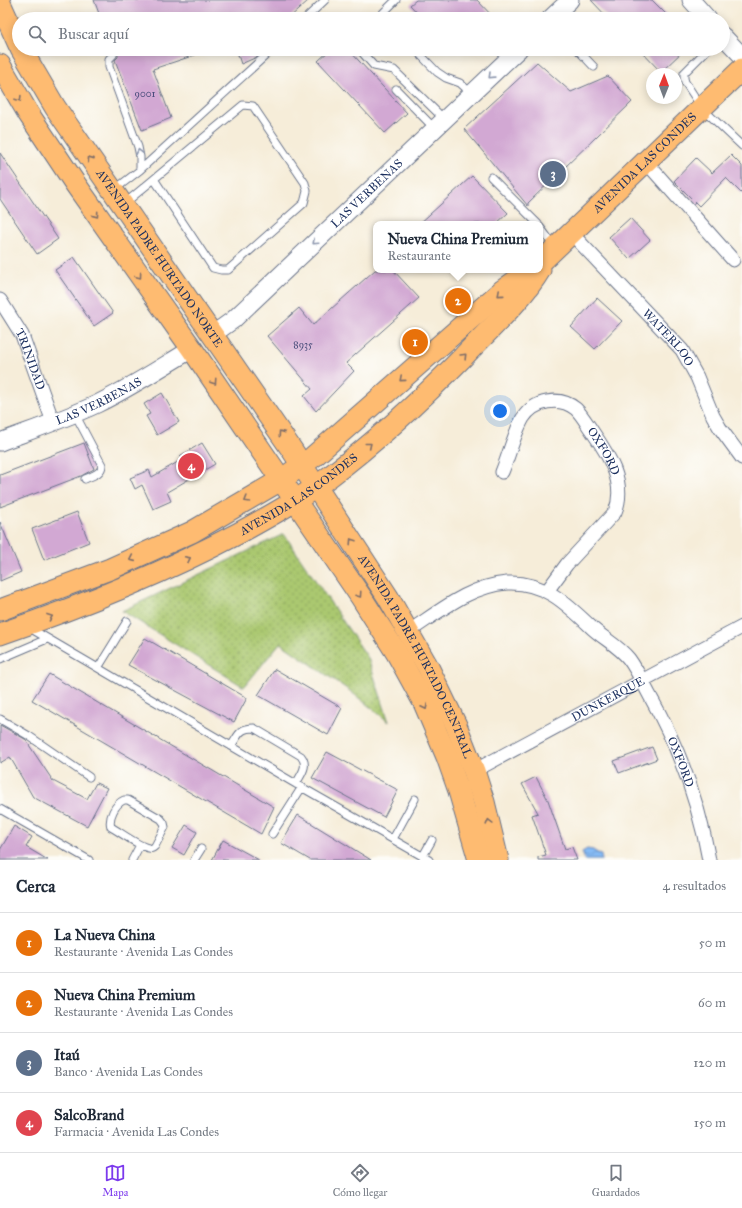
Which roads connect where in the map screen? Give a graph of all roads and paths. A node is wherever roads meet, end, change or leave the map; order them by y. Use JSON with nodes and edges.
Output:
{"nodes":[{"id":1,"x":325,"y":0,"type":"edge"},
{"id":2,"x":396,"y":0,"type":"edge"},
{"id":3,"x":570,"y":0,"type":"edge"},
{"id":4,"x":691,"y":0,"type":"edge"},
{"id":5,"x":0,"y":3,"type":"edge"},
{"id":6,"x":312,"y":12,"type":"edge"},
{"id":7,"x":384,"y":12,"type":"edge"},
{"id":8,"x":557,"y":12,"type":"edge"},
{"id":9,"x":702,"y":12,"type":"edge"},
{"id":10,"x":12,"y":30,"type":"edge"},
{"id":11,"x":730,"y":43,"type":"edge"},
{"id":12,"x":25,"y":56,"type":"edge"},
{"id":13,"x":113,"y":56,"type":"dead end"},
{"id":14,"x":265,"y":56,"type":"edge"},
{"id":15,"x":365,"y":56,"type":"edge"},
{"id":16,"x":422,"y":56,"type":"edge"},
{"id":17,"x":512,"y":56,"type":"edge"},
{"id":18,"x":584,"y":56,"type":"edge"},
{"id":19,"x":701,"y":56,"type":"edge"},
{"id":20,"x":742,"y":56,"type":"edge"},
{"id":21,"x":0,"y":65,"type":"edge"},
{"id":22,"x":594,"y":67,"type":"dead end"},
{"id":23,"x":742,"y":69,"type":"edge"},
{"id":24,"x":396,"y":88,"type":"dead end"},
{"id":25,"x":472,"y":94,"type":"junction"},
{"id":26,"x":702,"y":108,"type":"junction"},
{"id":27,"x":440,"y":125,"type":"junction"},
{"id":28,"x":742,"y":146,"type":"edge"},
{"id":29,"x":646,"y":162,"type":"junction"},
{"id":30,"x":140,"y":170,"type":"junction"},
{"id":31,"x":491,"y":176,"type":"dead end"},
{"id":32,"x":154,"y":179,"type":"junction"},
{"id":33,"x":76,"y":185,"type":"junction"},
{"id":34,"x":117,"y":198,"type":"junction"},
{"id":35,"x":535,"y":221,"type":"edge"},
{"id":36,"x":572,"y":233,"type":"junction"},
{"id":37,"x":543,"y":247,"type":"edge"},
{"id":38,"x":733,"y":260,"type":"dead end"},
{"id":39,"x":545,"y":261,"type":"edge"},
{"id":40,"x":526,"y":273,"type":"edge"},
{"id":41,"x":537,"y":273,"type":"edge"},
{"id":42,"x":0,"y":300,"type":"edge"},
{"id":43,"x":4,"y":314,"type":"edge"},
{"id":44,"x":212,"y":335,"type":"junction"},
{"id":45,"x":192,"y":349,"type":"junction"},
{"id":46,"x":75,"y":414,"type":"junction"},
{"id":47,"x":53,"y":422,"type":"junction"},
{"id":48,"x":0,"y":442,"type":"edge"},
{"id":49,"x":742,"y":458,"type":"edge"},
{"id":50,"x":303,"y":465,"type":"junction"},
{"id":51,"x":502,"y":472,"type":"dead end"},
{"id":52,"x":85,"y":479,"type":"dead end"},
{"id":53,"x":281,"y":480,"type":"junction"},
{"id":54,"x":316,"y":486,"type":"junction"},
{"id":55,"x":294,"y":501,"type":"junction"},
{"id":56,"x":548,"y":591,"type":"junction"},
{"id":57,"x":0,"y":610,"type":"edge"},
{"id":58,"x":127,"y":621,"type":"dead end"},
{"id":59,"x":26,"y":626,"type":"junction"},
{"id":60,"x":742,"y":628,"type":"edge"},
{"id":61,"x":408,"y":632,"type":"junction"},
{"id":62,"x":0,"y":634,"type":"edge"},
{"id":63,"x":48,"y":639,"type":"junction"},
{"id":64,"x":0,"y":659,"type":"edge"},
{"id":65,"x":98,"y":668,"type":"junction"},
{"id":66,"x":642,"y":681,"type":"junction"},
{"id":67,"x":0,"y":720,"type":"edge"},
{"id":68,"x":231,"y":746,"type":"junction"},
{"id":69,"x":474,"y":771,"type":"junction"},
{"id":70,"x":88,"y":777,"type":"dead end"},
{"id":71,"x":299,"y":786,"type":"junction"},
{"id":72,"x":415,"y":799,"type":"dead end"},
{"id":73,"x":0,"y":809,"type":"edge"},
{"id":74,"x":272,"y":834,"type":"dead end"},
{"id":75,"x":393,"y":839,"type":"junction"},
{"id":76,"x":432,"y":840,"type":"dead end"},
{"id":77,"x":140,"y":845,"type":"junction"},
{"id":78,"x":201,"y":849,"type":"dead end"},
{"id":79,"x":426,"y":858,"type":"edge"},
{"id":80,"x":89,"y":860,"type":"edge"},
{"id":81,"x":132,"y":860,"type":"edge"},
{"id":82,"x":194,"y":860,"type":"edge"},
{"id":83,"x":479,"y":860,"type":"edge"},
{"id":84,"x":498,"y":860,"type":"edge"},
{"id":85,"x":709,"y":860,"type":"edge"}],
"edges":[{"from":1,"to":6,"type":"lane"},
{"from":2,"to":7,"type":"lane"},
{"from":3,"to":8,"type":"street"},
{"from":4,"to":9,"type":"street"},
{"from":5,"to":10,"type":"main road"},
{"from":11,"to":20,"type":"street"},
{"from":34,"to":12,"type":"main road","name":"AVENIDA PADRE HURTADO NORTE","one_way":true},
{"from":30,"to":13,"type":"lane","one_way":true},
{"from":14,"to":30,"type":"lane"},
{"from":15,"to":27,"type":"lane"},
{"from":16,"to":25,"type":"lane"},
{"from":17,"to":25,"type":"street","name":"LAS VERBENAS","one_way":true},
{"from":18,"to":22,"type":"lane"},
{"from":19,"to":26,"type":"lane"},
{"from":21,"to":33,"type":"main road","name":"AVENIDA PADRE HURTADO NORTE","one_way":true},
{"from":23,"to":26,"type":"main road","name":"AVENIDA LAS CONDES"},
{"from":24,"to":27,"type":"lane"},
{"from":25,"to":27,"type":"street","name":"LAS VERBENAS"},
{"from":26,"to":28,"type":"lane"},
{"from":26,"to":29,"type":"main road","name":"AVENIDA LAS CONDES"},
{"from":27,"to":44,"type":"street","name":"LAS VERBENAS","one_way":true},
{"from":29,"to":36,"type":"main road","name":"AVENIDA LAS CONDES"},
{"from":29,"to":38,"type":"street"},
{"from":30,"to":34,"type":"lane"},
{"from":31,"to":35,"type":"lane"},
{"from":32,"to":32,"type":"lane"},
{"from":32,"to":34,"type":"lane"},
{"from":33,"to":34,"type":"main road"},
{"from":33,"to":45,"type":"main road","name":"AVENIDA PADRE HURTADO NORTE","one_way":true},
{"from":34,"to":44,"type":"main road","name":"AVENIDA PADRE HURTADO NORTE"},
{"from":36,"to":39,"type":"main road","name":"AVENIDA LAS CONDES"},
{"from":36,"to":49,"type":"street","name":"WATERLOO"},
{"from":37,"to":39,"type":"lane"},
{"from":40,"to":50,"type":"main road","name":"AVENIDA LAS CONDES","one_way":true},
{"from":54,"to":41,"type":"main road","name":"AVENIDA LAS CONDES","one_way":true},
{"from":42,"to":43,"type":"street","name":"TRINIDAD"},
{"from":43,"to":47,"type":"street","name":"TRINIDAD"},
{"from":50,"to":44,"type":"main road","name":"AVENIDA PADRE HURTADO NORTE","one_way":true},
{"from":45,"to":46,"type":"street","name":"LAS VERBENAS"},
{"from":45,"to":53,"type":"main road","name":"AVENIDA PADRE HURTADO NORTE","one_way":true},
{"from":46,"to":47,"type":"street","name":"LAS VERBENAS"},
{"from":46,"to":52,"type":"lane"},
{"from":47,"to":48,"type":"street","name":"LAS VERBENAS"},
{"from":50,"to":53,"type":"main road","name":"AVENIDA LAS CONDES"},
{"from":50,"to":54,"type":"main road","name":"AVENIDA PADRE HURTADO CENTRAL"},
{"from":51,"to":56,"type":"street","name":"OXFORD"},
{"from":53,"to":55,"type":"main road","name":"AVENIDA PADRE HURTADO CENTRAL"},
{"from":53,"to":57,"type":"main road","name":"AVENIDA LAS CONDES","one_way":true},
{"from":54,"to":55,"type":"main road","name":"AVENIDA LAS CONDES"},
{"from":61,"to":54,"type":"main road","name":"AVENIDA PADRE HURTADO CENTRAL","one_way":true},
{"from":59,"to":55,"type":"main road","name":"AVENIDA LAS CONDES","one_way":true},
{"from":55,"to":83,"type":"main road","name":"AVENIDA PADRE HURTADO CENTRAL","one_way":true},
{"from":56,"to":61,"type":"street","name":"OXFORD"},
{"from":56,"to":66,"type":"street","name":"OXFORD"},
{"from":58,"to":65,"type":"lane"},
{"from":59,"to":62,"type":"main road","name":"AVENIDA LAS CONDES"},
{"from":59,"to":63,"type":"lane"},
{"from":60,"to":66,"type":"street","name":"DUNKERQUE"},
{"from":61,"to":69,"type":"main road","name":"AVENIDA PADRE HURTADO CENTRAL"},
{"from":63,"to":64,"type":"lane"},
{"from":63,"to":65,"type":"lane"},
{"from":65,"to":68,"type":"lane"},
{"from":66,"to":69,"type":"street","name":"DUNKERQUE"},
{"from":66,"to":85,"type":"street","name":"OXFORD"},
{"from":67,"to":70,"type":"lane"},
{"from":68,"to":71,"type":"lane"},
{"from":68,"to":71,"type":"lane"},
{"from":84,"to":69,"type":"main road","name":"AVENIDA PADRE HURTADO CENTRAL","one_way":true},
{"from":71,"to":74,"type":"lane"},
{"from":71,"to":75,"type":"lane"},
{"from":72,"to":75,"type":"lane"},
{"from":73,"to":80,"type":"lane"},
{"from":75,"to":79,"type":"lane"},
{"from":76,"to":79,"type":"lane"},
{"from":77,"to":77,"type":"lane"},
{"from":77,"to":81,"type":"lane"},
{"from":78,"to":82,"type":"lane"}]}
